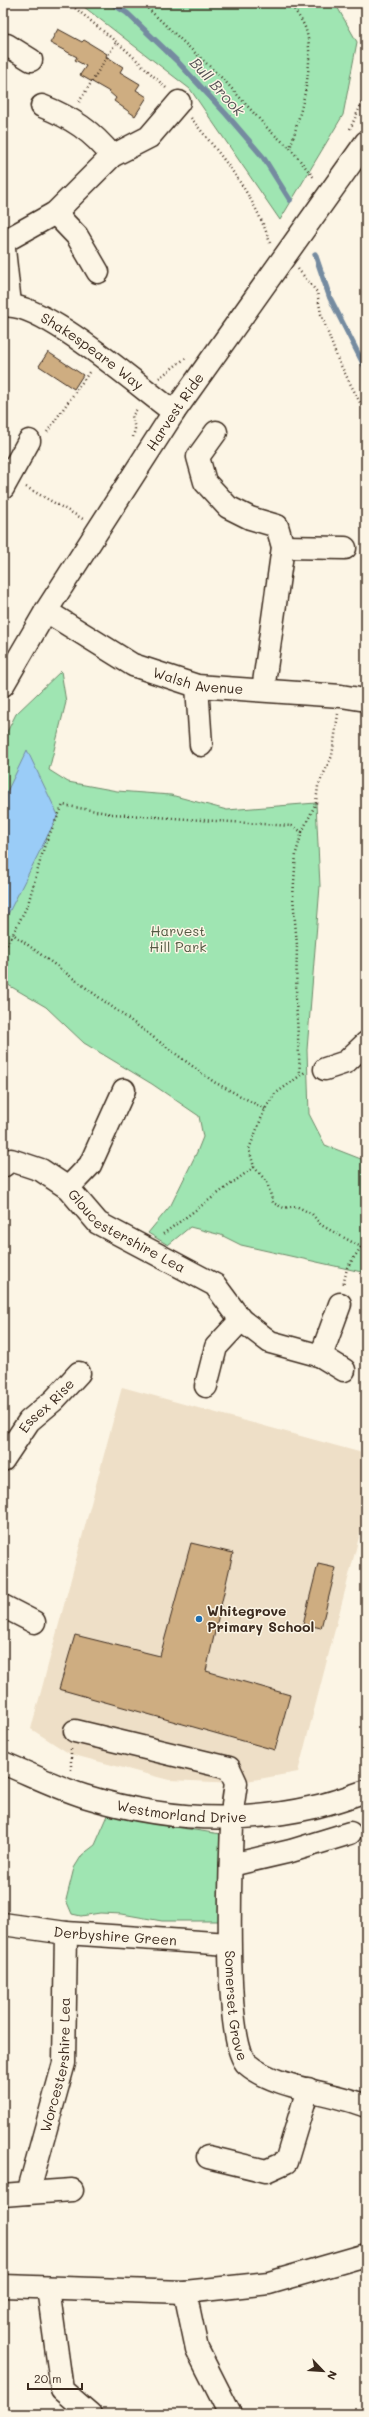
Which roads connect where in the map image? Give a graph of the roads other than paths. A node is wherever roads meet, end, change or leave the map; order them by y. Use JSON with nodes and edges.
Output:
{"nodes":[{"id":1,"x":3,"y":46,"type":"edge"},
{"id":2,"x":31,"y":60,"type":"dead end"},
{"id":3,"x":178,"y":102,"type":"dead end"},
{"id":4,"x":42,"y":106,"type":"dead end"},
{"id":5,"x":364,"y":141,"type":"edge"},
{"id":6,"x":112,"y":156,"type":"junction"},
{"id":7,"x":54,"y":212,"type":"junction"},
{"id":8,"x":4,"y":241,"type":"edge"},
{"id":9,"x":98,"y":272,"type":"dead end"},
{"id":10,"x":6,"y":305,"type":"edge"},
{"id":11,"x":174,"y":412,"type":"junction"},
{"id":12,"x":216,"y":432,"type":"dead end"},
{"id":13,"x":29,"y":441,"type":"road end"},
{"id":14,"x":6,"y":482,"type":"edge"},
{"id":15,"x":283,"y":547,"type":"junction"},
{"id":16,"x":345,"y":548,"type":"dead end"},
{"id":17,"x":46,"y":611,"type":"junction"},
{"id":18,"x":3,"y":684,"type":"edge"},
{"id":19,"x":197,"y":686,"type":"junction"},
{"id":20,"x":263,"y":690,"type":"junction"},
{"id":21,"x":366,"y":700,"type":"edge"},
{"id":22,"x":201,"y":745,"type":"dead end"},
{"id":23,"x":366,"y":1044,"type":"edge"},
{"id":24,"x":325,"y":1069,"type":"road end"},
{"id":25,"x":124,"y":1090,"type":"dead end"},
{"id":26,"x":3,"y":1166,"type":"edge"},
{"id":27,"x":68,"y":1188,"type":"junction"},
{"id":28,"x":340,"y":1304,"type":"road end"},
{"id":29,"x":240,"y":1320,"type":"junction"},
{"id":30,"x":321,"y":1356,"type":"junction"},
{"id":31,"x":344,"y":1370,"type":"dead end"},
{"id":32,"x":79,"y":1372,"type":"dead end"},
{"id":33,"x":206,"y":1386,"type":"dead end"},
{"id":34,"x":3,"y":1460,"type":"edge"},
{"id":35,"x":3,"y":1606,"type":"edge"},
{"id":36,"x":34,"y":1622,"type":"dead end"},
{"id":37,"x":75,"y":1731,"type":"road end"},
{"id":38,"x":3,"y":1763,"type":"edge"},
{"id":39,"x":366,"y":1791,"type":"edge"},
{"id":40,"x":232,"y":1818,"type":"junction"},
{"id":41,"x":350,"y":1833,"type":"dead end"},
{"id":42,"x":231,"y":1865,"type":"junction"},
{"id":43,"x":3,"y":1924,"type":"edge"},
{"id":44,"x":66,"y":1933,"type":"junction"},
{"id":45,"x":229,"y":1944,"type":"junction"},
{"id":46,"x":308,"y":2089,"type":"junction"},
{"id":47,"x":366,"y":2106,"type":"edge"},
{"id":48,"x":208,"y":2157,"type":"dead end"},
{"id":49,"x":72,"y":2190,"type":"dead end"},
{"id":50,"x":28,"y":2193,"type":"junction"},
{"id":51,"x":3,"y":2195,"type":"edge"},
{"id":52,"x":366,"y":2255,"type":"edge"},
{"id":53,"x":3,"y":2286,"type":"edge"},
{"id":54,"x":48,"y":2288,"type":"junction"},
{"id":55,"x":185,"y":2292,"type":"junction"},
{"id":56,"x":90,"y":2414,"type":"edge"},
{"id":57,"x":230,"y":2414,"type":"edge"}],
"edges":[{"from":1,"to":2,"type":"street"},
{"from":3,"to":6,"type":"street"},
{"from":4,"to":6,"type":"street"},
{"from":5,"to":11,"type":"street","name":"Harvest Ride"},
{"from":6,"to":7,"type":"street"},
{"from":7,"to":8,"type":"street"},
{"from":7,"to":9,"type":"street"},
{"from":8,"to":10,"type":"street"},
{"from":10,"to":11,"type":"street","name":"Shakespeare Way"},
{"from":11,"to":17,"type":"street","name":"Harvest Ride"},
{"from":12,"to":15,"type":"street"},
{"from":13,"to":14,"type":"street"},
{"from":15,"to":16,"type":"street"},
{"from":15,"to":20,"type":"street"},
{"from":17,"to":18,"type":"street","name":"Harvest Ride"},
{"from":17,"to":19,"type":"street","name":"Walsh Avenue"},
{"from":19,"to":20,"type":"street","name":"Walsh Avenue"},
{"from":19,"to":22,"type":"street"},
{"from":20,"to":21,"type":"street","name":"Walsh Avenue"},
{"from":23,"to":24,"type":"street"},
{"from":25,"to":27,"type":"street"},
{"from":26,"to":27,"type":"street","name":"Gloucestershire Lea"},
{"from":27,"to":29,"type":"street","name":"Gloucestershire Lea"},
{"from":28,"to":30,"type":"street"},
{"from":29,"to":30,"type":"street","name":"Gloucestershire Lea"},
{"from":29,"to":33,"type":"street"},
{"from":30,"to":31,"type":"street","name":"Gloucestershire Lea"},
{"from":32,"to":34,"type":"street","name":"Essex Rise"},
{"from":35,"to":36,"type":"street"},
{"from":37,"to":40,"type":"street","name":"Somerset Grove"},
{"from":38,"to":40,"type":"street","name":"Westmorland Drive"},
{"from":39,"to":40,"type":"street","name":"Westmorland Drive"},
{"from":40,"to":42,"type":"street","name":"Somerset Grove"},
{"from":41,"to":42,"type":"street"},
{"from":42,"to":45,"type":"street","name":"Somerset Grove"},
{"from":43,"to":44,"type":"street","name":"Derbyshire Green"},
{"from":44,"to":45,"type":"street","name":"Derbyshire Green"},
{"from":44,"to":50,"type":"street","name":"Worcestershire Lea"},
{"from":45,"to":46,"type":"street","name":"Somerset Grove"},
{"from":46,"to":47,"type":"street","name":"Somerset Grove"},
{"from":46,"to":48,"type":"street"},
{"from":49,"to":50,"type":"street"},
{"from":50,"to":51,"type":"street"},
{"from":52,"to":55,"type":"street"},
{"from":53,"to":54,"type":"street"},
{"from":54,"to":55,"type":"street"},
{"from":54,"to":56,"type":"street"},
{"from":55,"to":57,"type":"street"}]}
